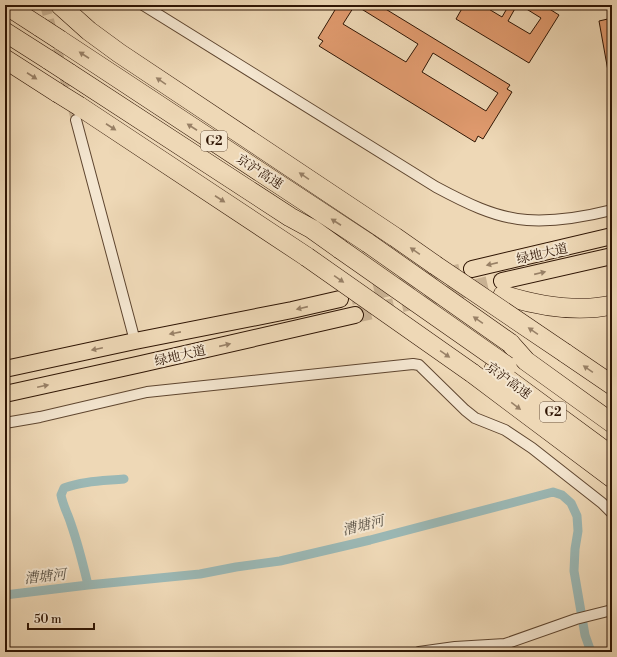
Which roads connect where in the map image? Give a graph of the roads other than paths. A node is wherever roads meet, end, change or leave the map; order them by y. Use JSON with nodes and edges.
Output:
{"nodes":[{"id":1,"x":6,"y":5,"type":"edge"},
{"id":2,"x":60,"y":5,"type":"edge"},
{"id":3,"x":143,"y":5,"type":"edge"},
{"id":4,"x":5,"y":32,"type":"edge"},
{"id":5,"x":5,"y":59,"type":"edge"},
{"id":6,"x":77,"y":113,"type":"junction"},
{"id":7,"x":612,"y":210,"type":"edge"},
{"id":8,"x":612,"y":236,"type":"edge"},
{"id":9,"x":612,"y":256,"type":"edge"},
{"id":10,"x":435,"y":265,"type":"junction"},
{"id":11,"x":472,"y":269,"type":"tunnel mouth"},
{"id":12,"x":502,"y":281,"type":"tunnel mouth"},
{"id":13,"x":340,"y":299,"type":"tunnel mouth"},
{"id":14,"x":612,"y":306,"type":"edge"},
{"id":15,"x":356,"y":315,"type":"tunnel mouth"},
{"id":16,"x":135,"y":341,"type":"junction"},
{"id":17,"x":533,"y":360,"type":"junction"},
{"id":18,"x":500,"y":367,"type":"junction"},
{"id":19,"x":5,"y":369,"type":"edge"},
{"id":20,"x":612,"y":385,"type":"edge"},
{"id":21,"x":5,"y":394,"type":"edge"},
{"id":22,"x":612,"y":408,"type":"edge"},
{"id":23,"x":5,"y":423,"type":"edge"},
{"id":24,"x":612,"y":423,"type":"edge"},
{"id":25,"x":612,"y":441,"type":"edge"},
{"id":26,"x":612,"y":456,"type":"edge"},
{"id":27,"x":612,"y":478,"type":"edge"},
{"id":28,"x":612,"y":513,"type":"edge"},
{"id":29,"x":612,"y":610,"type":"edge"},
{"id":30,"x":419,"y":652,"type":"edge"}],
"edges":[{"from":17,"to":1,"type":"highway","name":"京沪高速","number":"G2","one_way":true,"bridge":true},
{"from":10,"to":2,"type":"highway","one_way":true},
{"from":3,"to":7,"type":"street"},
{"from":4,"to":18,"type":"highway","name":"京沪高速","number":"G2","bridge":true},
{"from":5,"to":6,"type":"highway","one_way":true,"bridge":true},
{"from":6,"to":16,"type":"street"},
{"from":6,"to":27,"type":"highway","one_way":true,"bridge":true},
{"from":8,"to":11,"type":"main road","name":"绿地大道","one_way":true},
{"from":12,"to":9,"type":"main road","name":"绿地大道","one_way":true},
{"from":10,"to":14,"type":"highway","bridge":true},
{"from":20,"to":10,"type":"highway","one_way":true,"bridge":true},
{"from":13,"to":16,"type":"main road","name":"绿地大道","one_way":true},
{"from":21,"to":15,"type":"main road","name":"绿地大道","one_way":true},
{"from":16,"to":19,"type":"main road","name":"绿地大道","one_way":true},
{"from":17,"to":22,"type":"highway","name":"京沪高速","number":"G2"},
{"from":17,"to":24,"type":"highway","name":"京沪高速","number":"G2"},
{"from":18,"to":25,"type":"highway","name":"京沪高速","number":"G2"},
{"from":18,"to":26,"type":"highway","name":"京沪高速","number":"G2"},
{"from":23,"to":28,"type":"street"},
{"from":29,"to":30,"type":"street"}]}
